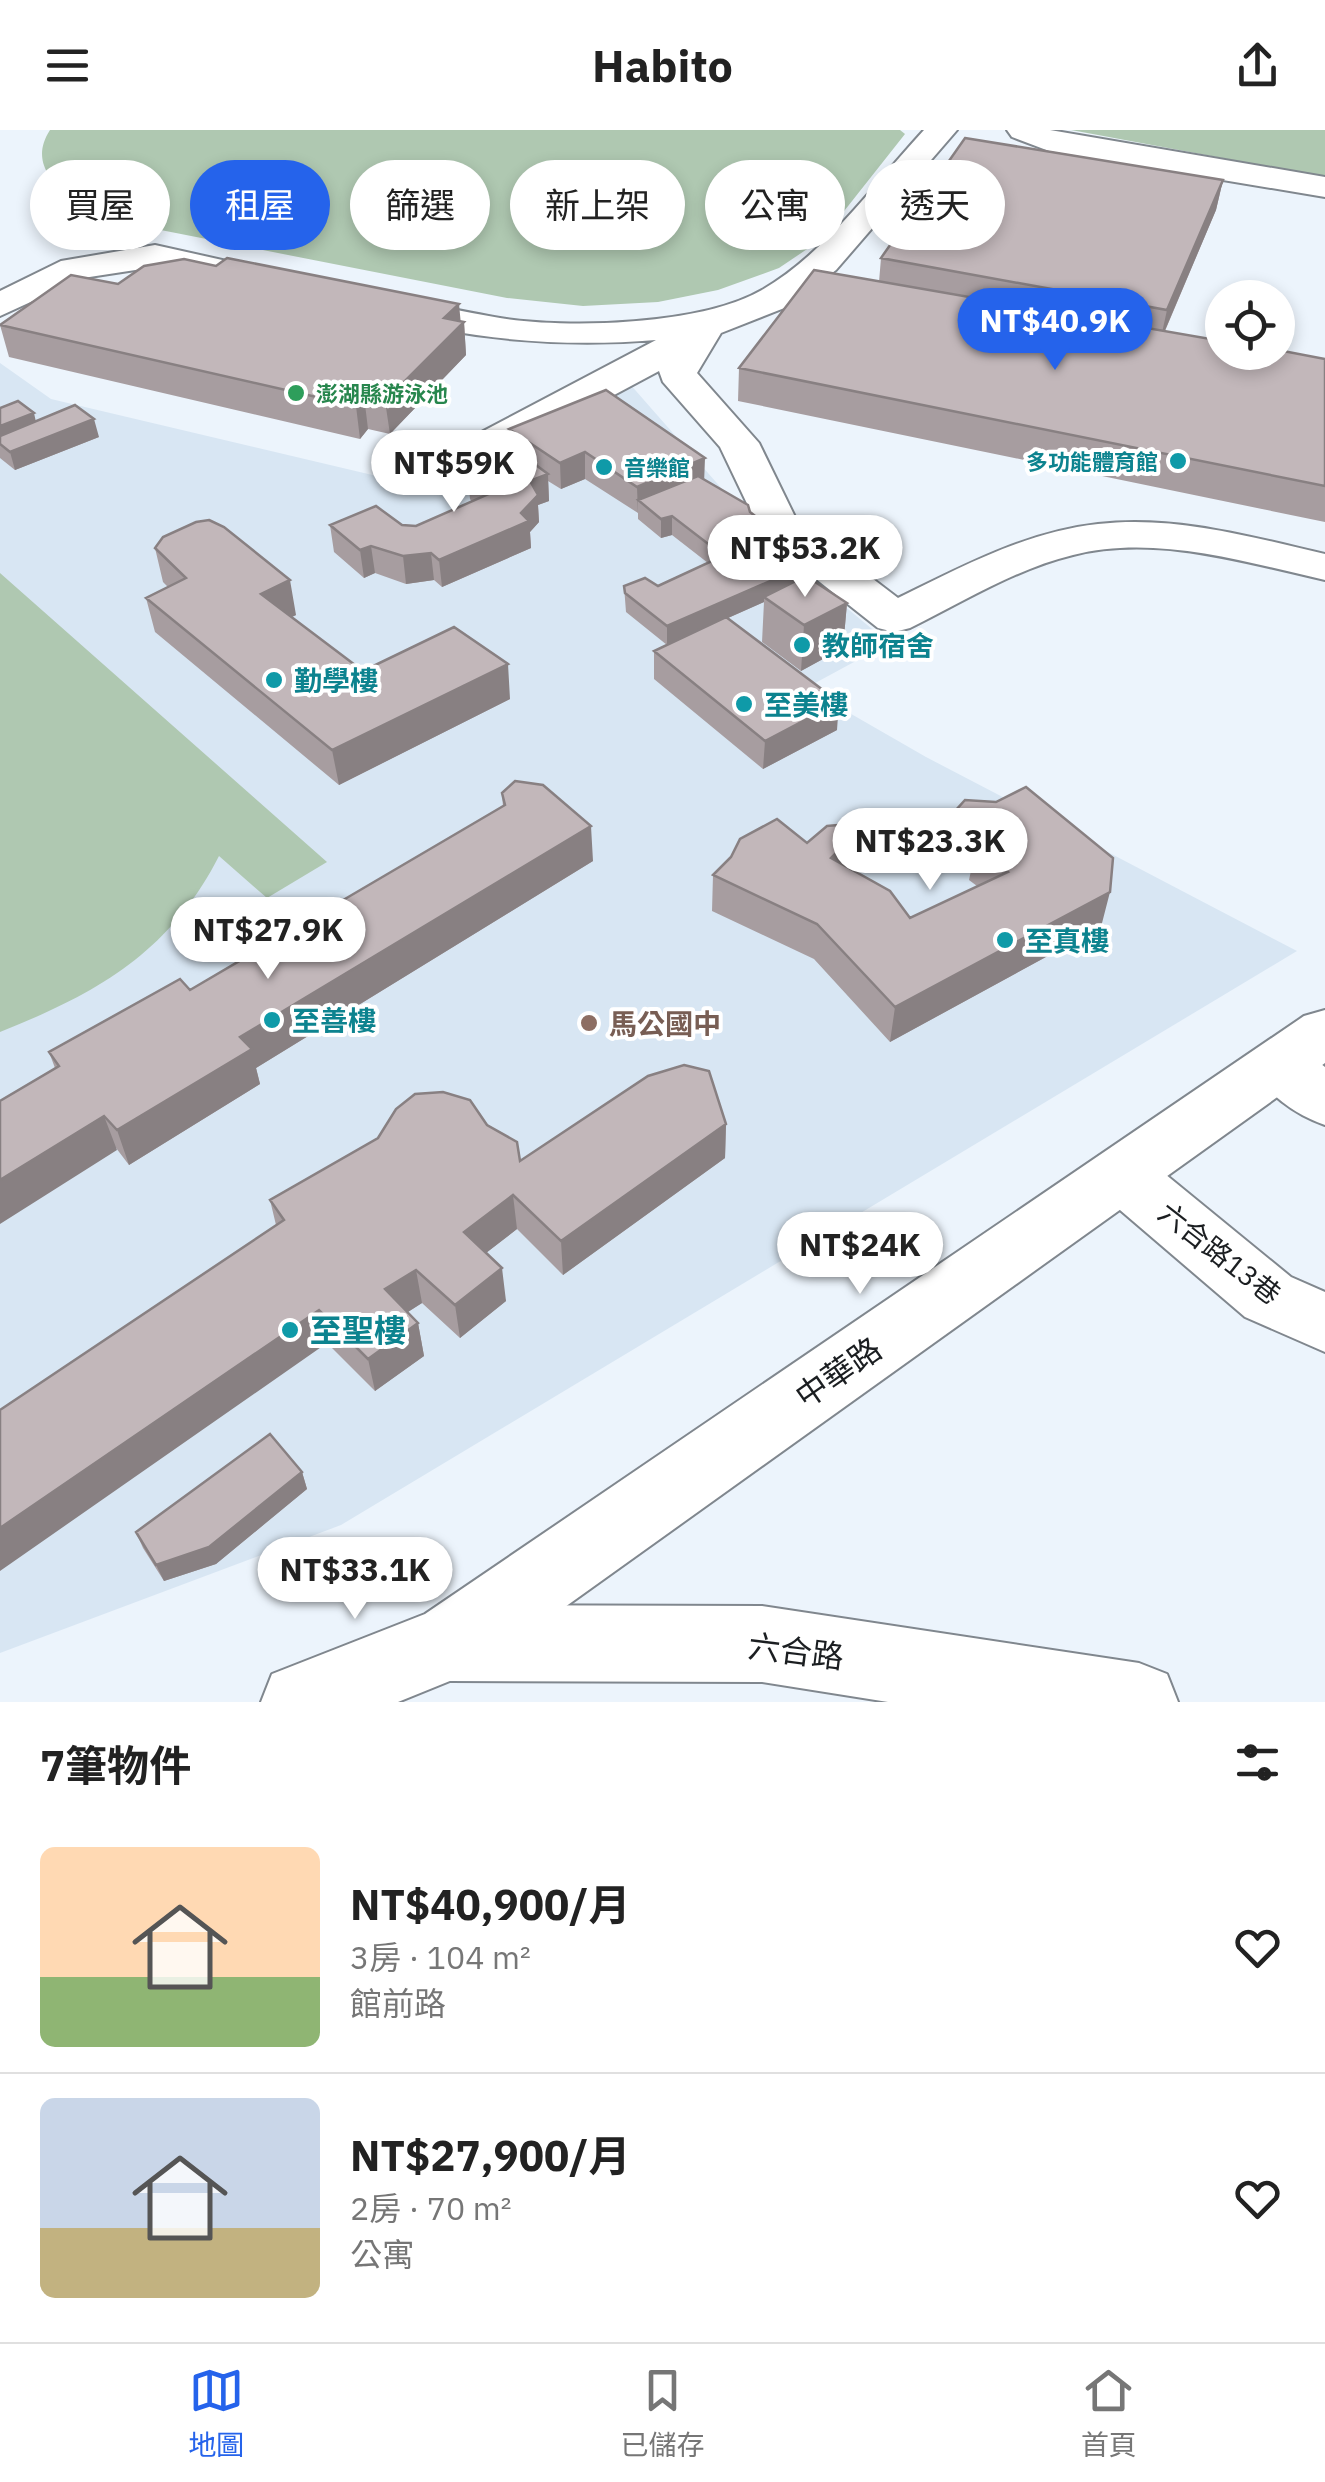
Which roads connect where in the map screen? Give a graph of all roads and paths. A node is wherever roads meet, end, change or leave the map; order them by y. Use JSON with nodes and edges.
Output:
{"nodes":[{"id":1,"x":941,"y":130,"type":"edge"},
{"id":2,"x":1023,"y":130,"type":"edge"},
{"id":3,"x":1325,"y":187,"type":"edge"},
{"id":4,"x":283,"y":284,"type":"edge"},
{"id":5,"x":357,"y":300,"type":"edge"},
{"id":6,"x":0,"y":305,"type":"edge"},
{"id":7,"x":707,"y":325,"type":"junction"},
{"id":8,"x":487,"y":446,"type":"dead end"},
{"id":9,"x":1325,"y":566,"type":"edge"},
{"id":10,"x":1310,"y":1066,"type":"edge"},
{"id":11,"x":1121,"y":1174,"type":"junction"},
{"id":12,"x":1325,"y":1322,"type":"edge"},
{"id":13,"x":450,"y":1642,"type":"junction"},
{"id":14,"x":300,"y":1702,"type":"edge"},
{"id":15,"x":399,"y":1702,"type":"edge"},
{"id":16,"x":1139,"y":1702,"type":"edge"}],
"edges":[{"from":1,"to":7,"type":"main road"},
{"from":2,"to":3,"type":"main road"},
{"from":4,"to":6,"type":"main road"},
{"from":5,"to":7,"type":"main road"},
{"from":7,"to":8,"type":"main road"},
{"from":7,"to":9,"type":"main road"},
{"from":10,"to":11,"type":"main road","name":"中華路"},
{"from":11,"to":12,"type":"main road","name":"六合路13巷"},
{"from":11,"to":13,"type":"main road","name":"中華路"},
{"from":13,"to":14,"type":"main road"},
{"from":13,"to":15,"type":"main road"},
{"from":13,"to":16,"type":"main road","name":"六合路"}]}
